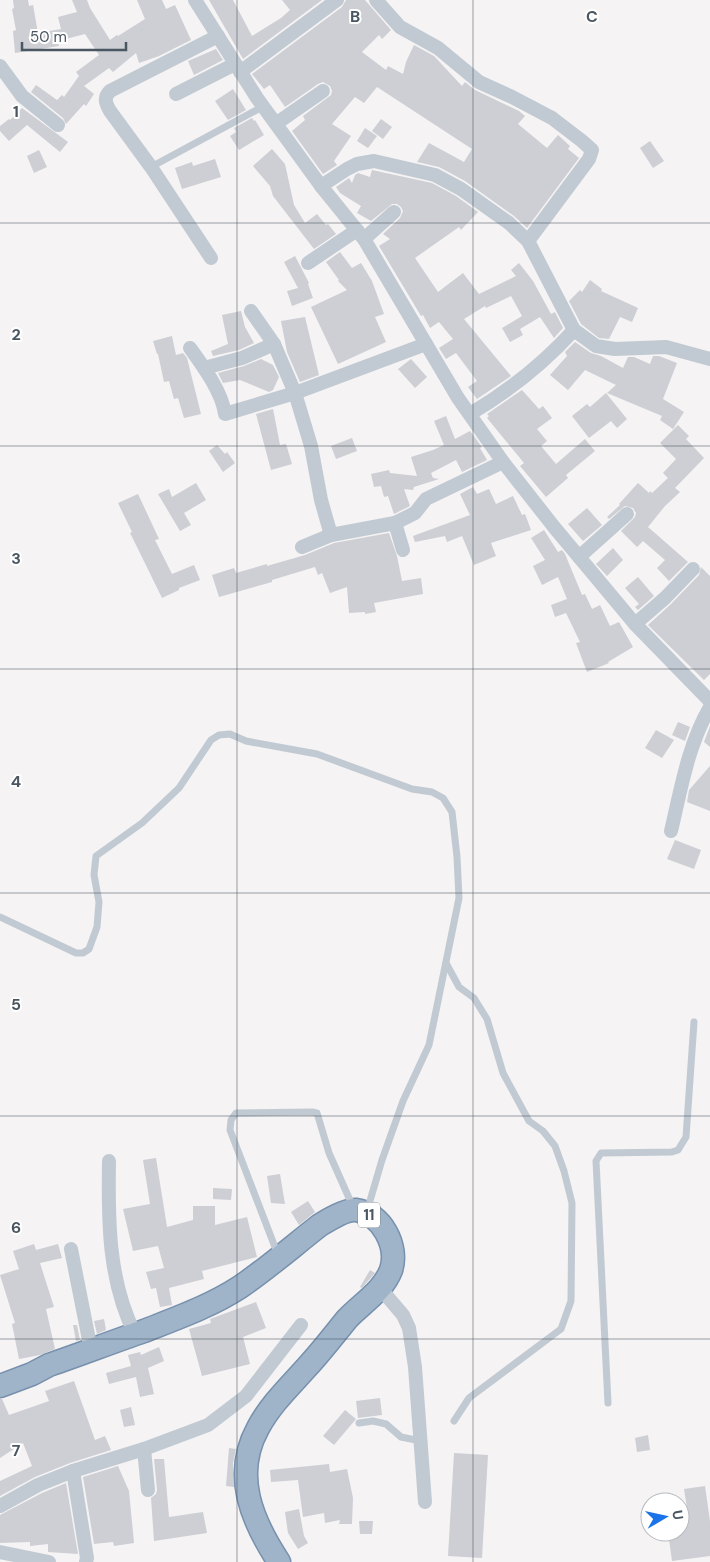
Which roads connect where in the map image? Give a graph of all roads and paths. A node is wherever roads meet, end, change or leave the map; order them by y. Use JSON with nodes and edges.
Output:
{"nodes":[{"id":1,"x":195,"y":0,"type":"edge"},
{"id":2,"x":337,"y":0,"type":"edge"},
{"id":3,"x":376,"y":0,"type":"edge"},
{"id":4,"x":218,"y":36,"type":"junction"},
{"id":5,"x":0,"y":66,"type":"edge"},
{"id":6,"x":238,"y":68,"type":"junction"},
{"id":7,"x":323,"y":91,"type":"dead end"},
{"id":8,"x":176,"y":94,"type":"dead end"},
{"id":9,"x":264,"y":106,"type":"junction"},
{"id":10,"x":277,"y":123,"type":"junction"},
{"id":11,"x":58,"y":125,"type":"dead end"},
{"id":12,"x":151,"y":167,"type":"junction"},
{"id":13,"x":321,"y":186,"type":"junction"},
{"id":14,"x":394,"y":212,"type":"dead end"},
{"id":15,"x":360,"y":235,"type":"junction"},
{"id":16,"x":528,"y":241,"type":"junction"},
{"id":17,"x":211,"y":258,"type":"dead end"},
{"id":18,"x":308,"y":263,"type":"dead end"},
{"id":19,"x":251,"y":312,"type":"dead end"},
{"id":20,"x":574,"y":330,"type":"junction"},
{"id":21,"x":274,"y":344,"type":"junction"},
{"id":22,"x":426,"y":344,"type":"junction"},
{"id":23,"x":190,"y":348,"type":"dead end"},
{"id":24,"x":710,"y":360,"type":"edge"},
{"id":25,"x":204,"y":368,"type":"junction"},
{"id":26,"x":295,"y":393,"type":"junction"},
{"id":27,"x":470,"y":414,"type":"junction"},
{"id":28,"x":503,"y":462,"type":"junction"},
{"id":29,"x":627,"y":514,"type":"dead end"},
{"id":30,"x":395,"y":523,"type":"junction"},
{"id":31,"x":331,"y":534,"type":"junction"},
{"id":32,"x":302,"y":547,"type":"dead end"},
{"id":33,"x":403,"y":550,"type":"dead end"},
{"id":34,"x":579,"y":557,"type":"junction"},
{"id":35,"x":693,"y":569,"type":"dead end"},
{"id":36,"x":634,"y":624,"type":"junction"},
{"id":37,"x":710,"y":701,"type":"edge"},
{"id":38,"x":710,"y":707,"type":"edge"},
{"id":39,"x":671,"y":831,"type":"dead end"},
{"id":40,"x":0,"y":917,"type":"edge"},
{"id":41,"x":446,"y":963,"type":"junction"},
{"id":42,"x":694,"y":1022,"type":"dead end"},
{"id":43,"x":109,"y":1161,"type":"dead end"},
{"id":44,"x":360,"y":1212,"type":"junction"},
{"id":45,"x":71,"y":1249,"type":"dead end"},
{"id":46,"x":279,"y":1259,"type":"junction"},
{"id":47,"x":380,"y":1288,"type":"junction"},
{"id":48,"x":301,"y":1325,"type":"dead end"},
{"id":49,"x":135,"y":1334,"type":"junction"},
{"id":50,"x":91,"y":1350,"type":"junction"},
{"id":51,"x":0,"y":1386,"type":"edge"},
{"id":52,"x":608,"y":1403,"type":"dead end"},
{"id":53,"x":454,"y":1421,"type":"dead end"},
{"id":54,"x":359,"y":1423,"type":"dead end"},
{"id":55,"x":421,"y":1441,"type":"junction"},
{"id":56,"x":144,"y":1449,"type":"junction"},
{"id":57,"x":74,"y":1471,"type":"junction"},
{"id":58,"x":148,"y":1490,"type":"dead end"},
{"id":59,"x":425,"y":1502,"type":"dead end"},
{"id":60,"x":0,"y":1506,"type":"edge"},
{"id":61,"x":0,"y":1552,"type":"edge"},
{"id":62,"x":48,"y":1562,"type":"edge"},
{"id":63,"x":86,"y":1562,"type":"edge"},
{"id":64,"x":280,"y":1562,"type":"edge"}],
"edges":[{"from":1,"to":4,"type":"street"},
{"from":2,"to":6,"type":"street"},
{"from":3,"to":16,"type":"street"},
{"from":4,"to":6,"type":"street"},
{"from":4,"to":12,"type":"street"},
{"from":5,"to":11,"type":"street"},
{"from":6,"to":8,"type":"street"},
{"from":6,"to":9,"type":"street"},
{"from":7,"to":10,"type":"street"},
{"from":9,"to":10,"type":"street"},
{"from":9,"to":12,"type":"lane"},
{"from":10,"to":13,"type":"street"},
{"from":12,"to":17,"type":"street"},
{"from":13,"to":15,"type":"street"},
{"from":13,"to":16,"type":"street"},
{"from":14,"to":15,"type":"street"},
{"from":15,"to":18,"type":"street"},
{"from":15,"to":22,"type":"street"},
{"from":16,"to":20,"type":"street"},
{"from":19,"to":21,"type":"street"},
{"from":20,"to":24,"type":"street"},
{"from":20,"to":27,"type":"street"},
{"from":21,"to":25,"type":"street"},
{"from":21,"to":26,"type":"street"},
{"from":22,"to":26,"type":"street"},
{"from":22,"to":27,"type":"street"},
{"from":23,"to":25,"type":"street"},
{"from":25,"to":26,"type":"street"},
{"from":26,"to":31,"type":"street"},
{"from":27,"to":28,"type":"street"},
{"from":28,"to":30,"type":"street"},
{"from":28,"to":34,"type":"street"},
{"from":29,"to":34,"type":"street"},
{"from":30,"to":31,"type":"street"},
{"from":30,"to":33,"type":"street"},
{"from":31,"to":32,"type":"street"},
{"from":34,"to":36,"type":"street"},
{"from":35,"to":36,"type":"street"},
{"from":36,"to":37,"type":"street"},
{"from":38,"to":39,"type":"street"},
{"from":40,"to":41,"type":"lane"},
{"from":41,"to":44,"type":"lane"},
{"from":41,"to":53,"type":"lane"},
{"from":42,"to":52,"type":"lane"},
{"from":43,"to":49,"type":"street"},
{"from":44,"to":46,"type":"highway","number":"11"},
{"from":44,"to":46,"type":"lane"},
{"from":44,"to":47,"type":"highway","number":"11"},
{"from":45,"to":50,"type":"street"},
{"from":46,"to":49,"type":"highway","number":"11"},
{"from":47,"to":55,"type":"street"},
{"from":47,"to":64,"type":"highway","number":"11"},
{"from":48,"to":56,"type":"street"},
{"from":49,"to":50,"type":"highway","number":"11"},
{"from":50,"to":51,"type":"highway","number":"11"},
{"from":54,"to":55,"type":"lane"},
{"from":55,"to":59,"type":"street"},
{"from":56,"to":57,"type":"street"},
{"from":56,"to":58,"type":"street"},
{"from":57,"to":60,"type":"street"},
{"from":57,"to":63,"type":"street"},
{"from":61,"to":62,"type":"street"}]}
